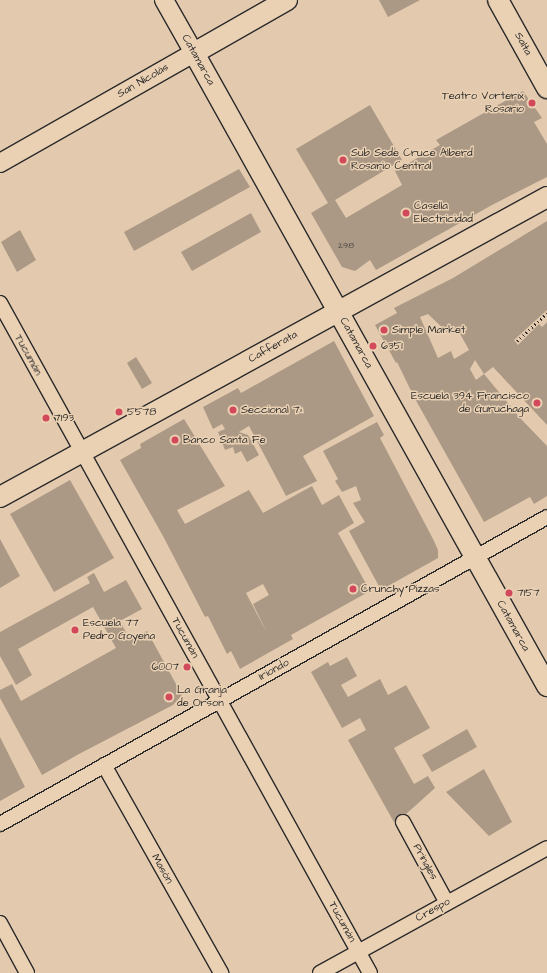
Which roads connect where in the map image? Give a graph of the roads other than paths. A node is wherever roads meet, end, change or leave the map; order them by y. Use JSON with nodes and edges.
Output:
{"nodes":[{"id":1,"x":164,"y":0,"type":"edge"},
{"id":2,"x":287,"y":0,"type":"edge"},
{"id":3,"x":498,"y":0,"type":"edge"},
{"id":4,"x":194,"y":53,"type":"junction"},
{"id":5,"x":547,"y":88,"type":"edge"},
{"id":6,"x":0,"y":163,"type":"edge"},
{"id":7,"x":547,"y":197,"type":"edge"},
{"id":8,"x":0,"y":304,"type":"edge"},
{"id":9,"x":338,"y":311,"type":"junction"},
{"id":10,"x":4,"y":321,"type":"edge"},
{"id":11,"x":82,"y":452,"type":"junction"},
{"id":12,"x":0,"y":497,"type":"edge"},
{"id":13,"x":547,"y":517,"type":"edge"},
{"id":14,"x":475,"y":558,"type":"junction"},
{"id":15,"x":547,"y":686,"type":"edge"},
{"id":16,"x":220,"y":701,"type":"junction"},
{"id":17,"x":104,"y":766,"type":"junction"},
{"id":18,"x":403,"y":822,"type":"dead end"},
{"id":19,"x":0,"y":824,"type":"edge"},
{"id":20,"x":547,"y":848,"type":"edge"},
{"id":21,"x":447,"y":903,"type":"junction"},
{"id":22,"x":0,"y":923,"type":"edge"},
{"id":23,"x":358,"y":952,"type":"junction"},
{"id":24,"x":27,"y":973,"type":"edge"},
{"id":25,"x":221,"y":973,"type":"edge"},
{"id":26,"x":320,"y":973,"type":"edge"},
{"id":27,"x":370,"y":973,"type":"edge"}],
"edges":[{"from":1,"to":4,"type":"street","name":"Catamarca"},
{"from":2,"to":4,"type":"main road","name":"San Nicolás"},
{"from":3,"to":5,"type":"main road","name":"Salta"},
{"from":4,"to":6,"type":"street","name":"San Nicolás"},
{"from":4,"to":9,"type":"main road","name":"Catamarca"},
{"from":7,"to":9,"type":"main road","name":"Cafferata"},
{"from":8,"to":10,"type":"street","name":"Tucumán"},
{"from":9,"to":11,"type":"main road","name":"Cafferata"},
{"from":9,"to":14,"type":"main road","name":"Catamarca"},
{"from":10,"to":11,"type":"street","name":"Tucumán"},
{"from":11,"to":12,"type":"main road","name":"Cafferata"},
{"from":11,"to":16,"type":"street","name":"Tucumán"},
{"from":13,"to":14,"type":"street","name":"Iriondo"},
{"from":14,"to":15,"type":"main road","name":"Catamarca"},
{"from":14,"to":16,"type":"street","name":"Iriondo"},
{"from":16,"to":17,"type":"street","name":"Iriondo"},
{"from":16,"to":23,"type":"street","name":"Tucumán"},
{"from":17,"to":19,"type":"street","name":"Iriondo"},
{"from":17,"to":25,"type":"street","name":"Masón"},
{"from":18,"to":21,"type":"street","name":"Pringles"},
{"from":20,"to":21,"type":"street","name":"Crespo"},
{"from":21,"to":23,"type":"street","name":"Crespo"},
{"from":22,"to":24,"type":"street"},
{"from":23,"to":26,"type":"street","name":"Crespo"},
{"from":23,"to":27,"type":"street","name":"Tucumán"}]}
